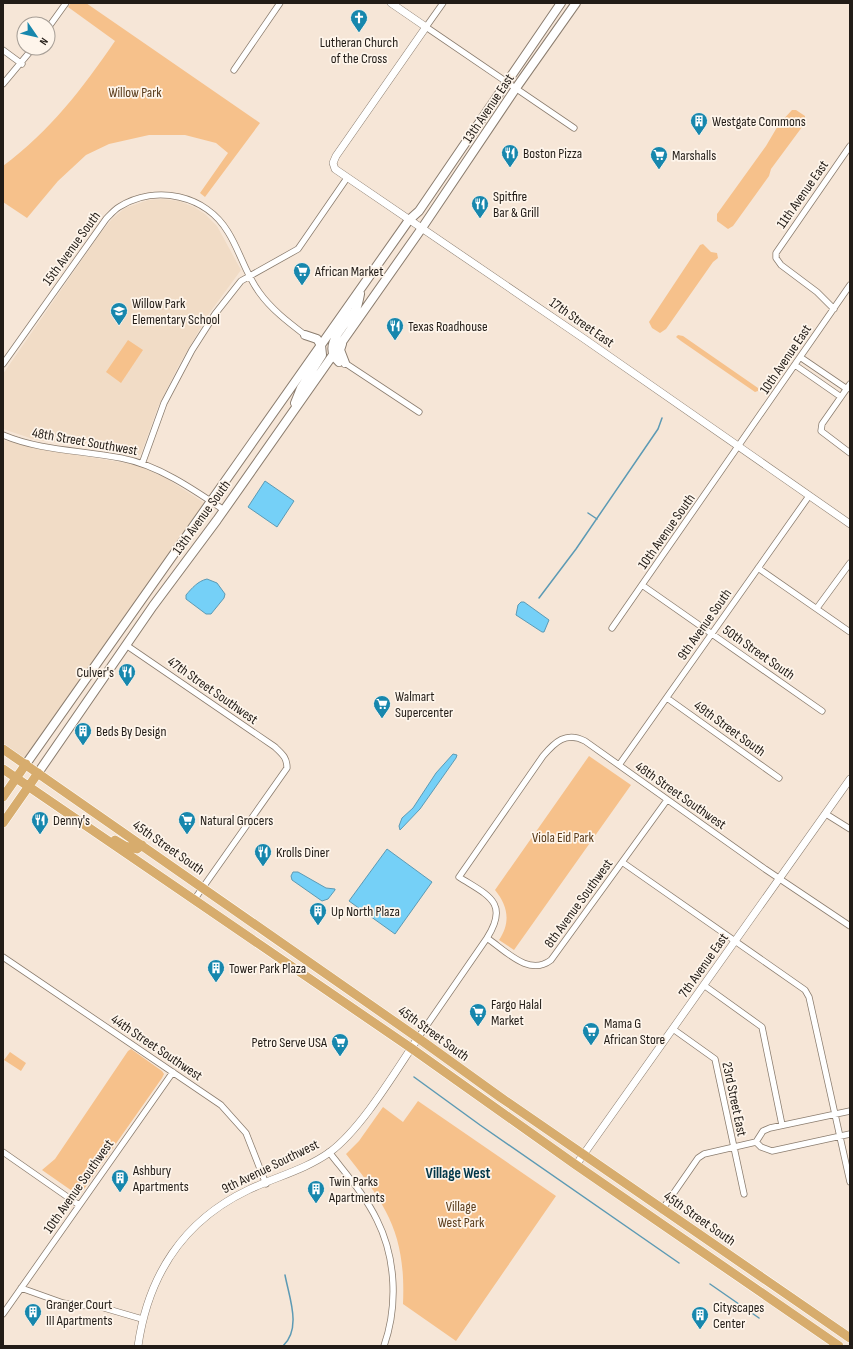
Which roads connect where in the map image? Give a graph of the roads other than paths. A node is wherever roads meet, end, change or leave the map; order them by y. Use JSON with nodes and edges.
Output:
{"nodes":[{"id":1,"x":66,"y":3,"type":"edge"},
{"id":2,"x":280,"y":3,"type":"edge"},
{"id":3,"x":391,"y":3,"type":"edge"},
{"id":4,"x":443,"y":3,"type":"edge"},
{"id":5,"x":560,"y":3,"type":"edge"},
{"id":6,"x":576,"y":3,"type":"edge"},
{"id":7,"x":56,"y":17,"type":"edge"},
{"id":8,"x":426,"y":27,"type":"junction"},
{"id":9,"x":3,"y":50,"type":"edge"},
{"id":10,"x":28,"y":56,"type":"edge"},
{"id":11,"x":22,"y":64,"type":"junction"},
{"id":12,"x":234,"y":70,"type":"dead end"},
{"id":13,"x":506,"y":82,"type":"junction"},
{"id":14,"x":3,"y":84,"type":"edge"},
{"id":15,"x":516,"y":88,"type":"junction"},
{"id":16,"x":574,"y":128,"type":"dead end"},
{"id":17,"x":850,"y":146,"type":"edge"},
{"id":18,"x":347,"y":178,"type":"junction"},
{"id":19,"x":409,"y":220,"type":"junction"},
{"id":20,"x":422,"y":228,"type":"junction"},
{"id":21,"x":249,"y":276,"type":"junction"},
{"id":22,"x":850,"y":285,"type":"edge"},
{"id":23,"x":362,"y":287,"type":"junction"},
{"id":24,"x":834,"y":309,"type":"junction"},
{"id":25,"x":305,"y":335,"type":"junction"},
{"id":26,"x":344,"y":341,"type":"junction"},
{"id":27,"x":319,"y":342,"type":"junction"},
{"id":28,"x":333,"y":354,"type":"junction"},
{"id":29,"x":800,"y":357,"type":"junction"},
{"id":30,"x":311,"y":359,"type":"junction"},
{"id":31,"x":342,"y":363,"type":"junction"},
{"id":32,"x":3,"y":364,"type":"edge"},
{"id":33,"x":795,"y":365,"type":"junction"},
{"id":34,"x":323,"y":369,"type":"junction"},
{"id":35,"x":848,"y":387,"type":"edge"},
{"id":36,"x":841,"y":397,"type":"junction"},
{"id":37,"x":419,"y":412,"type":"dead end"},
{"id":38,"x":291,"y":414,"type":"junction"},
{"id":39,"x":3,"y":436,"type":"edge"},
{"id":40,"x":739,"y":447,"type":"junction"},
{"id":41,"x":850,"y":454,"type":"edge"},
{"id":42,"x":142,"y":464,"type":"junction"},
{"id":43,"x":809,"y":496,"type":"junction"},
{"id":44,"x":211,"y":502,"type":"junction"},
{"id":45,"x":224,"y":510,"type":"junction"},
{"id":46,"x":850,"y":524,"type":"edge"},
{"id":47,"x":850,"y":563,"type":"edge"},
{"id":48,"x":758,"y":568,"type":"junction"},
{"id":49,"x":156,"y":580,"type":"junction"},
{"id":50,"x":642,"y":585,"type":"junction"},
{"id":51,"x":817,"y":608,"type":"junction"},
{"id":52,"x":612,"y":628,"type":"dead end"},
{"id":53,"x":850,"y":632,"type":"edge"},
{"id":54,"x":712,"y":633,"type":"junction"},
{"id":55,"x":126,"y":645,"type":"junction"},
{"id":56,"x":666,"y":698,"type":"junction"},
{"id":57,"x":822,"y":712,"type":"dead end"},
{"id":58,"x":3,"y":749,"type":"edge"},
{"id":59,"x":26,"y":764,"type":"junction"},
{"id":60,"x":619,"y":765,"type":"junction"},
{"id":61,"x":3,"y":769,"type":"edge"},
{"id":62,"x":38,"y":773,"type":"junction"},
{"id":63,"x":778,"y":778,"type":"dead end"},
{"id":64,"x":16,"y":779,"type":"junction"},
{"id":65,"x":850,"y":779,"type":"edge"},
{"id":66,"x":28,"y":788,"type":"junction"},
{"id":67,"x":3,"y":797,"type":"edge"},
{"id":68,"x":667,"y":800,"type":"junction"},
{"id":69,"x":826,"y":814,"type":"junction"},
{"id":70,"x":74,"y":819,"type":"junction"},
{"id":71,"x":3,"y":824,"type":"edge"},
{"id":72,"x":850,"y":829,"type":"edge"},
{"id":73,"x":142,"y":845,"type":"junction"},
{"id":74,"x":132,"y":859,"type":"junction"},
{"id":75,"x":622,"y":862,"type":"junction"},
{"id":76,"x":178,"y":870,"type":"junction"},
{"id":77,"x":780,"y":879,"type":"junction"},
{"id":78,"x":203,"y":887,"type":"junction"},
{"id":79,"x":194,"y":900,"type":"junction"},
{"id":80,"x":850,"y":926,"type":"edge"},
{"id":81,"x":245,"y":935,"type":"junction"},
{"id":82,"x":487,"y":938,"type":"junction"},
{"id":83,"x":736,"y":941,"type":"junction"},
{"id":84,"x":3,"y":957,"type":"edge"},
{"id":85,"x":311,"y":963,"type":"junction"},
{"id":86,"x":303,"y":974,"type":"junction"},
{"id":87,"x":705,"y":986,"type":"junction"},
{"id":88,"x":368,"y":1002,"type":"junction"},
{"id":89,"x":673,"y":1029,"type":"junction"},
{"id":90,"x":418,"y":1038,"type":"junction"},
{"id":91,"x":411,"y":1048,"type":"junction"},
{"id":92,"x":173,"y":1072,"type":"junction"},
{"id":93,"x":850,"y":1110,"type":"edge"},
{"id":94,"x":834,"y":1114,"type":"junction"},
{"id":95,"x":782,"y":1125,"type":"junction"},
{"id":96,"x":850,"y":1134,"type":"edge"},
{"id":97,"x":839,"y":1136,"type":"junction"},
{"id":98,"x":756,"y":1142,"type":"junction"},
{"id":99,"x":734,"y":1148,"type":"junction"},
{"id":100,"x":3,"y":1152,"type":"edge"},
{"id":101,"x":329,"y":1152,"type":"junction"},
{"id":102,"x":584,"y":1155,"type":"junction"},
{"id":103,"x":576,"y":1165,"type":"junction"},
{"id":104,"x":850,"y":1182,"type":"edge"},
{"id":105,"x":266,"y":1184,"type":"junction"},
{"id":106,"x":744,"y":1194,"type":"dead end"},
{"id":107,"x":79,"y":1205,"type":"junction"},
{"id":108,"x":662,"y":1210,"type":"junction"},
{"id":109,"x":21,"y":1288,"type":"junction"},
{"id":110,"x":3,"y":1314,"type":"edge"},
{"id":111,"x":142,"y":1319,"type":"junction"},
{"id":112,"x":850,"y":1338,"type":"edge"},
{"id":113,"x":138,"y":1346,"type":"edge"},
{"id":114,"x":384,"y":1346,"type":"edge"},
{"id":115,"x":839,"y":1346,"type":"edge"}],
"edges":[{"from":1,"to":7,"type":"street"},
{"from":2,"to":12,"type":"street"},
{"from":3,"to":8,"type":"street"},
{"from":4,"to":8,"type":"street"},
{"from":5,"to":13,"type":"main road","name":"13th Avenue East"},
{"from":6,"to":15,"type":"main road","name":"13th Avenue East"},
{"from":8,"to":13,"type":"street"},
{"from":8,"to":18,"type":"street","name":"17th Street East"},
{"from":9,"to":11,"type":"street"},
{"from":10,"to":11,"type":"street"},
{"from":11,"to":14,"type":"street"},
{"from":13,"to":15,"type":"street"},
{"from":13,"to":19,"type":"main road","name":"13th Avenue East"},
{"from":15,"to":16,"type":"street"},
{"from":15,"to":20,"type":"main road","name":"13th Avenue East"},
{"from":17,"to":24,"type":"street","name":"11th Avenue East"},
{"from":18,"to":19,"type":"street","name":"17th Street East"},
{"from":18,"to":21,"type":"street"},
{"from":19,"to":20,"type":"street","name":"17th Street East"},
{"from":19,"to":23,"type":"main road"},
{"from":20,"to":26,"type":"main road","name":"13th Avenue South"},
{"from":20,"to":40,"type":"street","name":"17th Street East"},
{"from":21,"to":25,"type":"street","name":"15th Avenue South"},
{"from":21,"to":32,"type":"street","name":"15th Avenue South"},
{"from":21,"to":42,"type":"street"},
{"from":22,"to":24,"type":"street","name":"10th Avenue East"},
{"from":23,"to":27,"type":"main road","name":"13th Avenue South"},
{"from":23,"to":28,"type":"main road"},
{"from":24,"to":29,"type":"street","name":"10th Avenue East"},
{"from":25,"to":27,"type":"main road"},
{"from":25,"to":30,"type":"main road"},
{"from":26,"to":28,"type":"main road","name":"13th Avenue South"},
{"from":26,"to":31,"type":"main road"},
{"from":27,"to":30,"type":"main road","name":"13th Avenue South"},
{"from":27,"to":38,"type":"main road"},
{"from":28,"to":31,"type":"main road"},
{"from":28,"to":34,"type":"main road","name":"13th Avenue South"},
{"from":29,"to":33,"type":"street","name":"10th Avenue East"},
{"from":29,"to":35,"type":"street"},
{"from":30,"to":44,"type":"main road","name":"13th Avenue South"},
{"from":31,"to":34,"type":"main road"},
{"from":31,"to":37,"type":"street"},
{"from":33,"to":36,"type":"street"},
{"from":33,"to":40,"type":"street","name":"10th Avenue East"},
{"from":34,"to":38,"type":"main road","name":"13th Avenue South"},
{"from":35,"to":36,"type":"street"},
{"from":36,"to":41,"type":"street"},
{"from":38,"to":45,"type":"main road","name":"13th Avenue South"},
{"from":39,"to":42,"type":"street","name":"48th Street Southwest"},
{"from":40,"to":43,"type":"street","name":"17th Street East"},
{"from":40,"to":50,"type":"street","name":"10th Avenue South"},
{"from":42,"to":44,"type":"street","name":"48th Street Southwest"},
{"from":43,"to":46,"type":"street","name":"17th Street East"},
{"from":43,"to":48,"type":"street","name":"9th Avenue South"},
{"from":44,"to":45,"type":"street","name":"48th Street Southwest"},
{"from":44,"to":49,"type":"main road","name":"13th Avenue South"},
{"from":45,"to":55,"type":"main road","name":"13th Avenue South"},
{"from":47,"to":51,"type":"street"},
{"from":48,"to":51,"type":"street"},
{"from":48,"to":54,"type":"street","name":"9th Avenue South"},
{"from":49,"to":55,"type":"main road"},
{"from":49,"to":59,"type":"main road","name":"13th Avenue South"},
{"from":50,"to":52,"type":"street","name":"10th Avenue South"},
{"from":50,"to":54,"type":"street","name":"50th Street South"},
{"from":51,"to":53,"type":"street"},
{"from":54,"to":56,"type":"street","name":"9th Avenue South"},
{"from":54,"to":57,"type":"street","name":"50th Street South"},
{"from":55,"to":62,"type":"main road","name":"13th Avenue South"},
{"from":55,"to":78,"type":"street","name":"47th Street Southwest"},
{"from":56,"to":60,"type":"street","name":"9th Avenue South"},
{"from":56,"to":63,"type":"street","name":"49th Street South"},
{"from":58,"to":59,"type":"main road","name":"45th Street South"},
{"from":59,"to":62,"type":"main road","name":"45th Street South"},
{"from":59,"to":64,"type":"main road","name":"13th Avenue South"},
{"from":60,"to":68,"type":"street","name":"48th Street Southwest"},
{"from":60,"to":82,"type":"street","name":"48th Street Southwest"},
{"from":61,"to":64,"type":"main road","name":"45th Street South"},
{"from":62,"to":66,"type":"main road","name":"13th Avenue South"},
{"from":62,"to":73,"type":"main road","name":"45th Street South"},
{"from":64,"to":66,"type":"main road","name":"45th Street South"},
{"from":64,"to":67,"type":"main road","name":"13th Avenue South"},
{"from":65,"to":69,"type":"street","name":"7th Avenue East"},
{"from":66,"to":70,"type":"main road","name":"45th Street South"},
{"from":66,"to":71,"type":"main road","name":"13th Avenue South"},
{"from":68,"to":75,"type":"street","name":"8th Avenue Southwest"},
{"from":68,"to":77,"type":"street","name":"48th Street Southwest"},
{"from":69,"to":72,"type":"street"},
{"from":69,"to":77,"type":"street","name":"7th Avenue East"},
{"from":70,"to":73,"type":"main road"},
{"from":70,"to":74,"type":"main road","name":"45th Street South"},
{"from":73,"to":76,"type":"main road","name":"45th Street South"},
{"from":74,"to":76,"type":"main road"},
{"from":74,"to":79,"type":"main road","name":"45th Street South"},
{"from":75,"to":82,"type":"street","name":"8th Avenue Southwest"},
{"from":75,"to":83,"type":"street"},
{"from":76,"to":78,"type":"main road","name":"45th Street South"},
{"from":77,"to":80,"type":"street","name":"48th Street Southwest"},
{"from":77,"to":83,"type":"street","name":"7th Avenue East"},
{"from":78,"to":79,"type":"street"},
{"from":78,"to":85,"type":"main road","name":"45th Street South"},
{"from":79,"to":81,"type":"main road","name":"45th Street South"},
{"from":81,"to":85,"type":"main road"},
{"from":81,"to":86,"type":"main road","name":"45th Street South"},
{"from":82,"to":90,"type":"street","name":"9th Avenue Southwest"},
{"from":83,"to":87,"type":"street","name":"7th Avenue East"},
{"from":83,"to":94,"type":"street"},
{"from":84,"to":92,"type":"street","name":"44th Street Southwest"},
{"from":85,"to":88,"type":"main road","name":"45th Street South"},
{"from":86,"to":88,"type":"main road"},
{"from":86,"to":91,"type":"main road","name":"45th Street South"},
{"from":87,"to":89,"type":"street","name":"7th Avenue East"},
{"from":87,"to":95,"type":"street"},
{"from":88,"to":90,"type":"main road","name":"45th Street South"},
{"from":89,"to":99,"type":"street","name":"23rd Street East"},
{"from":89,"to":102,"type":"street","name":"7th Avenue East"},
{"from":90,"to":91,"type":"street","name":"9th Avenue Southwest"},
{"from":90,"to":102,"type":"main road","name":"45th Street South"},
{"from":91,"to":101,"type":"street","name":"9th Avenue Southwest"},
{"from":91,"to":103,"type":"main road","name":"45th Street South"},
{"from":92,"to":105,"type":"street","name":"44th Street Southwest"},
{"from":92,"to":107,"type":"street","name":"10th Avenue Southwest"},
{"from":93,"to":94,"type":"street"},
{"from":94,"to":95,"type":"street"},
{"from":94,"to":97,"type":"street"},
{"from":95,"to":98,"type":"street"},
{"from":96,"to":97,"type":"street"},
{"from":97,"to":98,"type":"street"},
{"from":97,"to":104,"type":"street"},
{"from":98,"to":99,"type":"street"},
{"from":99,"to":106,"type":"street","name":"23rd Street East"},
{"from":99,"to":108,"type":"street"},
{"from":100,"to":107,"type":"street"},
{"from":101,"to":105,"type":"street","name":"9th Avenue Southwest"},
{"from":101,"to":114,"type":"street"},
{"from":102,"to":103,"type":"street","name":"7th Avenue East"},
{"from":102,"to":108,"type":"main road","name":"45th Street South"},
{"from":103,"to":115,"type":"main road","name":"45th Street South"},
{"from":105,"to":111,"type":"street","name":"9th Avenue Southwest"},
{"from":107,"to":109,"type":"street","name":"10th Avenue Southwest"},
{"from":108,"to":112,"type":"main road","name":"45th Street South"},
{"from":109,"to":110,"type":"street","name":"10th Avenue Southwest"},
{"from":109,"to":111,"type":"street"},
{"from":111,"to":113,"type":"street","name":"9th Avenue Southwest"}]}
